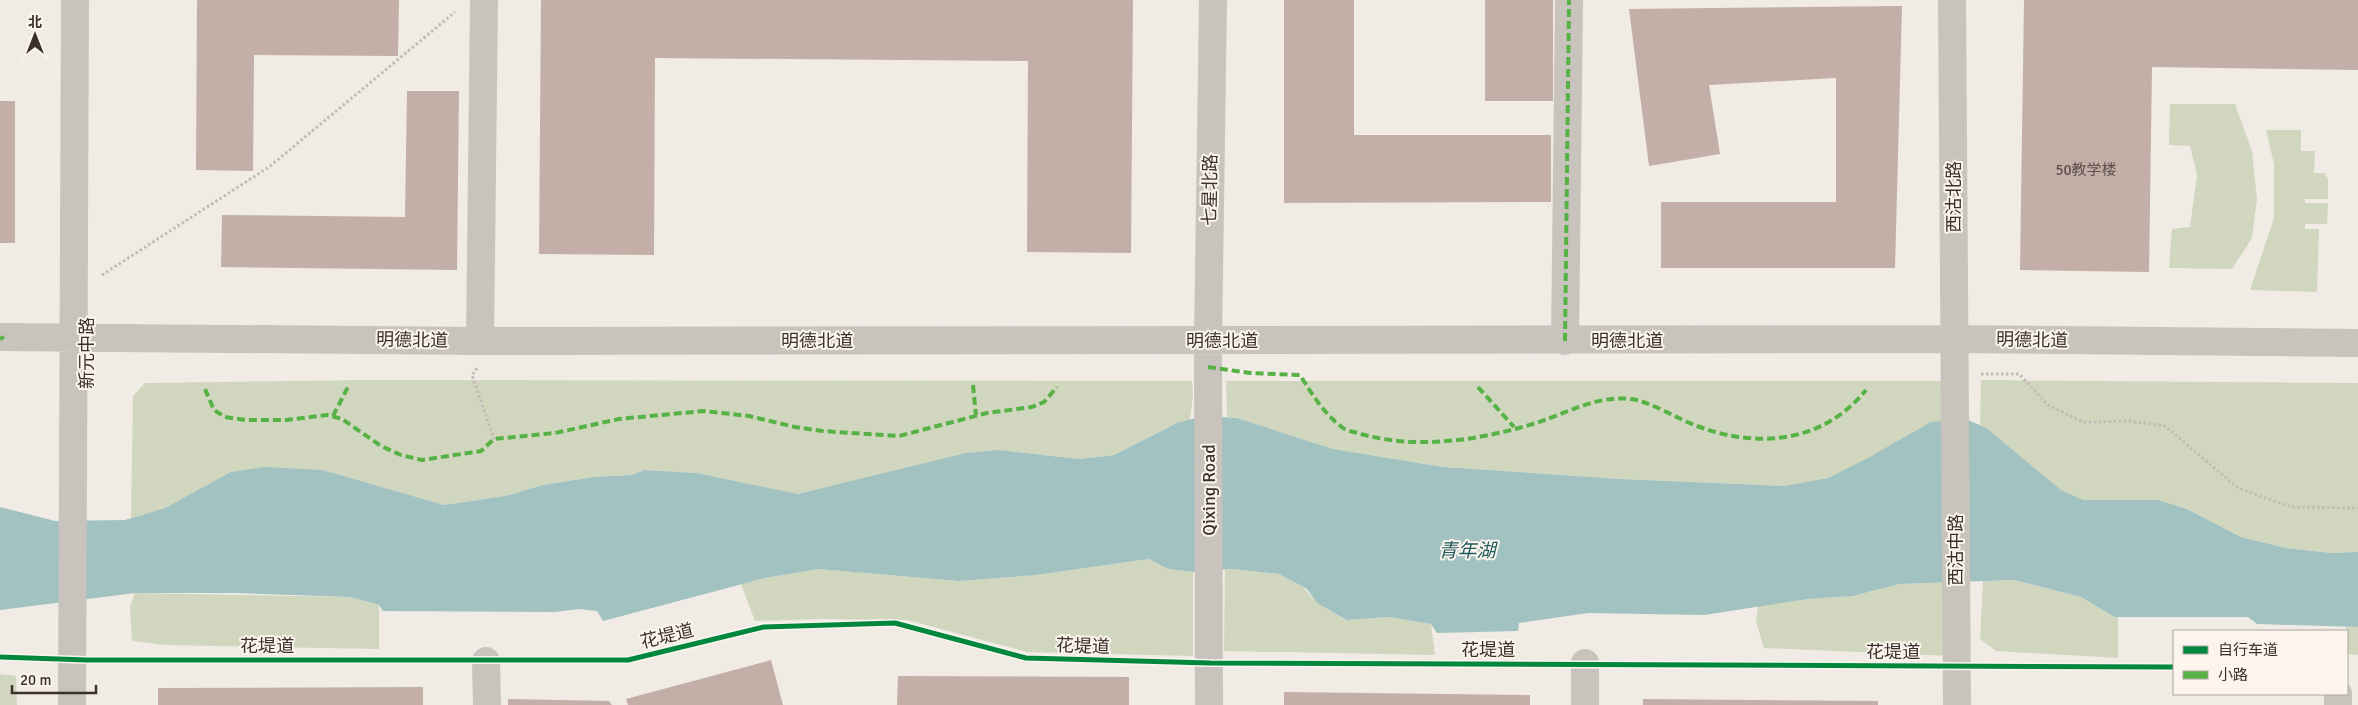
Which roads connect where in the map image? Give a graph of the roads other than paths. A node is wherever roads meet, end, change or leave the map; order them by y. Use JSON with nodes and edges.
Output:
{"nodes":[{"id":1,"x":74,"y":0,"type":"edge"},
{"id":2,"x":87,"y":0,"type":"edge"},
{"id":3,"x":1212,"y":0,"type":"edge"},
{"id":4,"x":1569,"y":0,"type":"edge"},
{"id":5,"x":1952,"y":0,"type":"edge"},
{"id":6,"x":473,"y":3,"type":"edge"},
{"id":7,"x":80,"y":336,"type":"junction"},
{"id":8,"x":0,"y":337,"type":"edge"},
{"id":9,"x":1955,"y":339,"type":"junction"},
{"id":10,"x":1208,"y":340,"type":"junction"},
{"id":11,"x":480,"y":341,"type":"junction"},
{"id":12,"x":1566,"y":341,"type":"junction"},
{"id":13,"x":2358,"y":343,"type":"edge"},
{"id":14,"x":1209,"y":380,"type":"joint"},
{"id":15,"x":1955,"y":384,"type":"joint"},
{"id":16,"x":486,"y":661,"type":"dead end"},
{"id":17,"x":1585,"y":664,"type":"dead end"},
{"id":18,"x":72,"y":705,"type":"edge"},
{"id":19,"x":87,"y":705,"type":"edge"},
{"id":20,"x":487,"y":705,"type":"edge"},
{"id":21,"x":1209,"y":705,"type":"edge"},
{"id":22,"x":1585,"y":705,"type":"edge"},
{"id":23,"x":1957,"y":705,"type":"edge"}],
"edges":[{"from":1,"to":7,"type":"street","name":"新元中路"},
{"from":2,"to":7,"type":"street","name":"新元中路"},
{"from":3,"to":10,"type":"street","name":"七星北路"},
{"from":4,"to":12,"type":"street"},
{"from":5,"to":9,"type":"street","name":"西沽北路"},
{"from":6,"to":11,"type":"street"},
{"from":7,"to":8,"type":"street","name":"明德北道"},
{"from":7,"to":11,"type":"street","name":"明德北道"},
{"from":7,"to":18,"type":"street","name":"新元中路"},
{"from":7,"to":19,"type":"street","name":"新元中路"},
{"from":9,"to":12,"type":"street","name":"明德北道"},
{"from":9,"to":13,"type":"street","name":"明德北道"},
{"from":9,"to":15,"type":"street","name":"西沽北路"},
{"from":10,"to":11,"type":"street","name":"明德北道"},
{"from":10,"to":12,"type":"street","name":"明德北道"},
{"from":10,"to":14,"type":"street","name":"七星北路"},
{"from":14,"to":21,"type":"street","name":"Qixing Road"},
{"from":15,"to":23,"type":"street","name":"西沽中路"},
{"from":16,"to":20,"type":"street"},
{"from":17,"to":22,"type":"street"}]}
